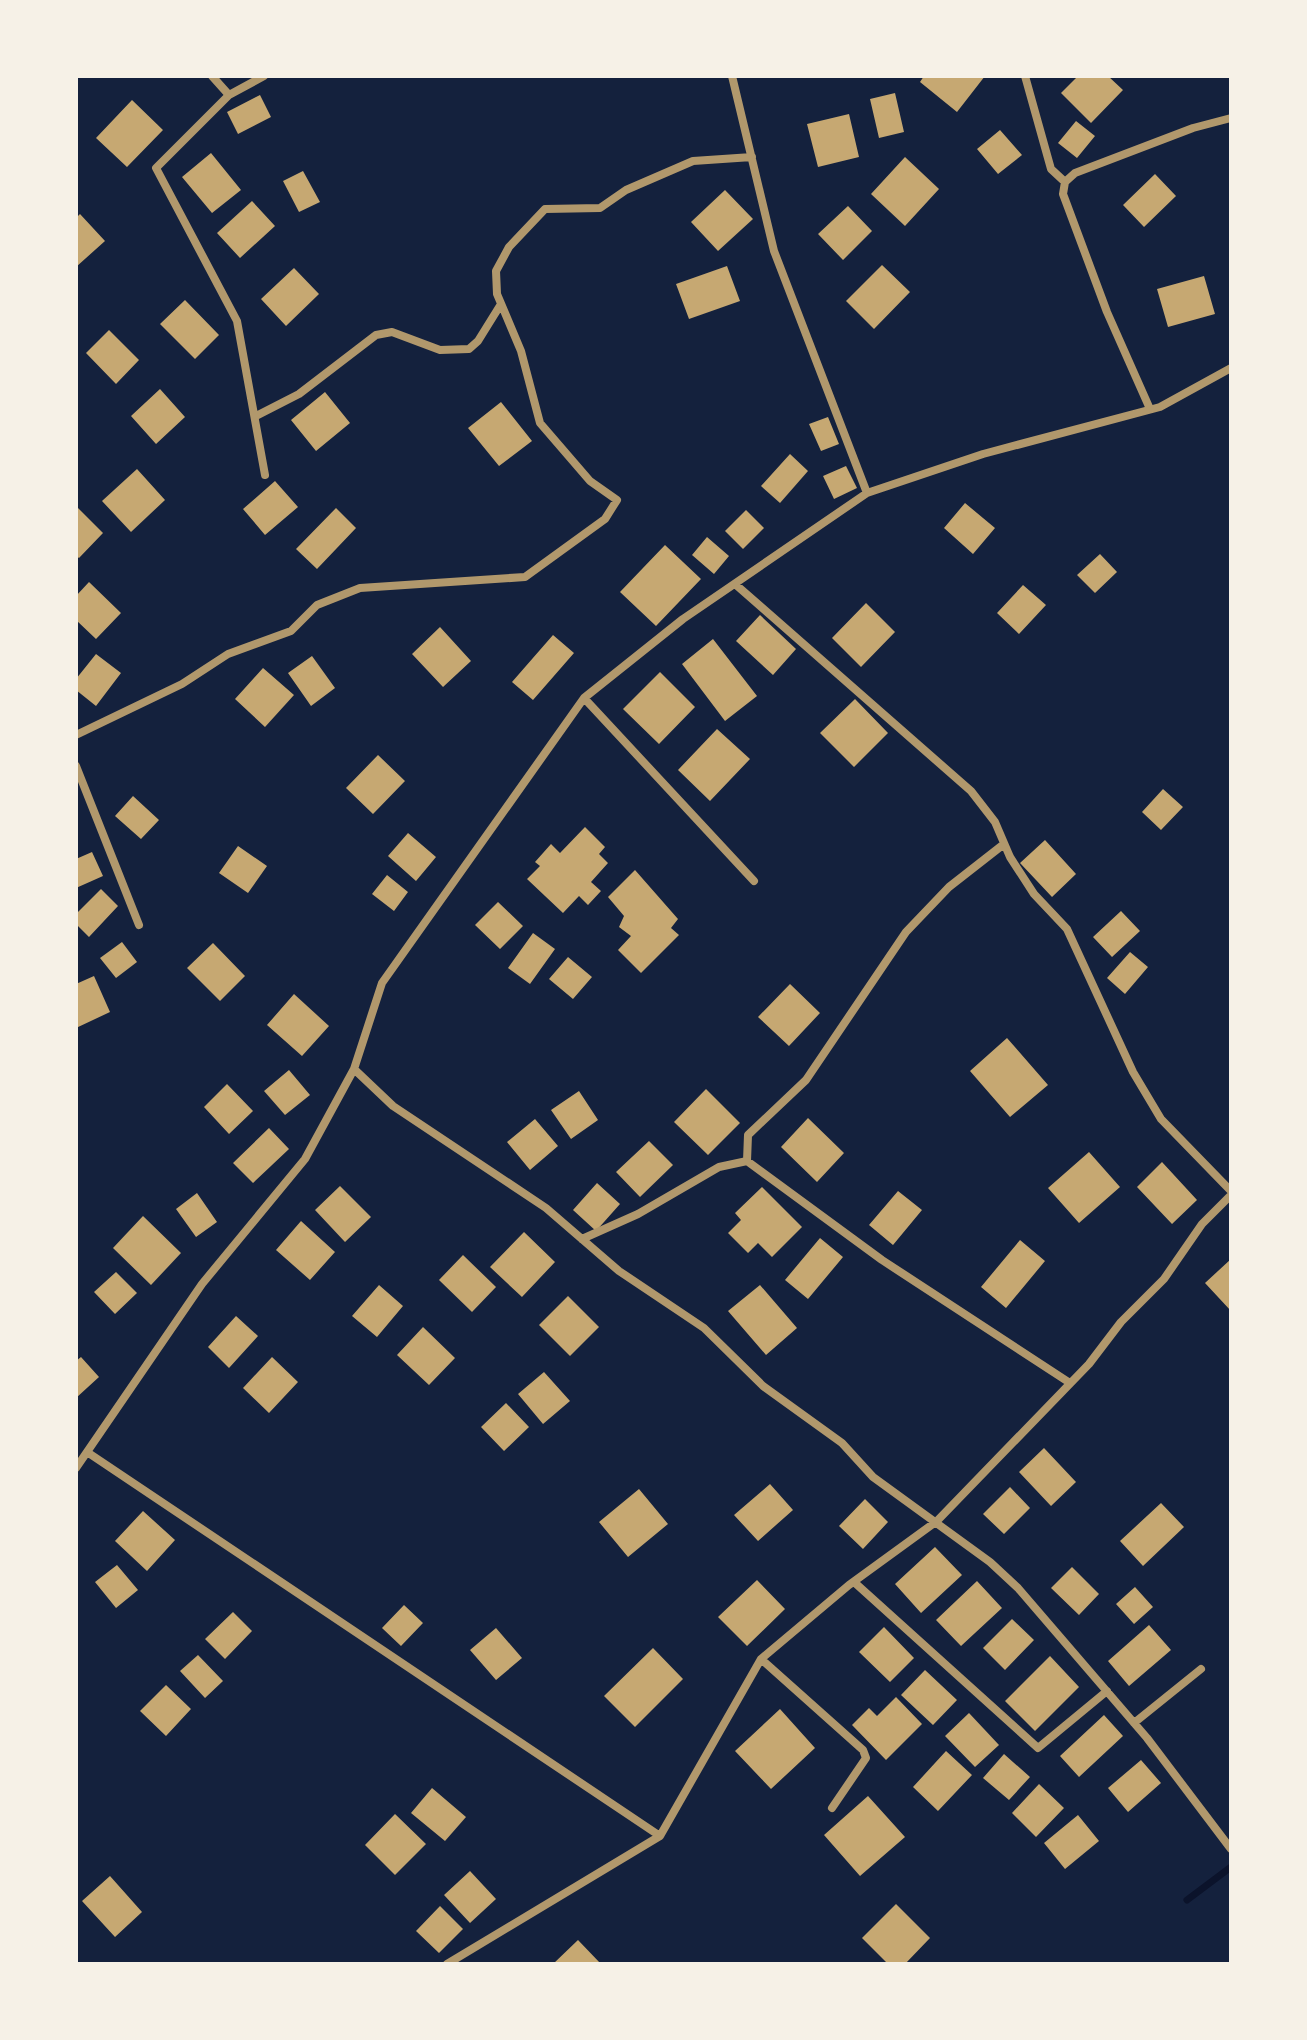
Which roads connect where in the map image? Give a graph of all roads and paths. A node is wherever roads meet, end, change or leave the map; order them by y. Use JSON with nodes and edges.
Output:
{"nodes":[{"id":1,"x":212,"y":76,"type":"edge"},
{"id":2,"x":264,"y":76,"type":"edge"},
{"id":3,"x":732,"y":76,"type":"edge"},
{"id":4,"x":1025,"y":76,"type":"edge"},
{"id":5,"x":229,"y":95,"type":"junction"},
{"id":6,"x":1231,"y":118,"type":"edge"},
{"id":7,"x":752,"y":157,"type":"junction"},
{"id":8,"x":1065,"y":182,"type":"junction"},
{"id":9,"x":501,"y":304,"type":"junction"},
{"id":10,"x":1231,"y":368,"type":"edge"},
{"id":11,"x":1150,"y":409,"type":"junction"},
{"id":12,"x":256,"y":416,"type":"junction"},
{"id":13,"x":265,"y":475,"type":"dead end"},
{"id":14,"x":867,"y":493,"type":"junction"},
{"id":15,"x":735,"y":584,"type":"junction"},
{"id":16,"x":584,"y":698,"type":"junction"},
{"id":17,"x":76,"y":735,"type":"edge"},
{"id":18,"x":76,"y":766,"type":"edge"},
{"id":19,"x":1004,"y":844,"type":"junction"},
{"id":20,"x":754,"y":881,"type":"dead end"},
{"id":21,"x":139,"y":925,"type":"dead end"},
{"id":22,"x":354,"y":1069,"type":"junction"},
{"id":23,"x":747,"y":1161,"type":"junction"},
{"id":24,"x":1231,"y":1193,"type":"edge"},
{"id":25,"x":582,"y":1239,"type":"junction"},
{"id":26,"x":1070,"y":1383,"type":"junction"},
{"id":27,"x":87,"y":1452,"type":"junction"},
{"id":28,"x":76,"y":1468,"type":"edge"},
{"id":29,"x":937,"y":1521,"type":"junction"},
{"id":30,"x":854,"y":1582,"type":"junction"},
{"id":31,"x":761,"y":1659,"type":"junction"},
{"id":32,"x":1201,"y":1669,"type":"dead end"},
{"id":33,"x":1107,"y":1691,"type":"junction"},
{"id":34,"x":1134,"y":1723,"type":"junction"},
{"id":35,"x":832,"y":1808,"type":"dead end"},
{"id":36,"x":660,"y":1836,"type":"junction"},
{"id":37,"x":1231,"y":1849,"type":"edge"},
{"id":38,"x":447,"y":1964,"type":"edge"}],
"edges":[{"from":1,"to":5,"type":"street"},
{"from":2,"to":5,"type":"street"},
{"from":3,"to":7,"type":"street"},
{"from":4,"to":8,"type":"street"},
{"from":5,"to":12,"type":"street"},
{"from":6,"to":8,"type":"street"},
{"from":7,"to":9,"type":"street"},
{"from":7,"to":14,"type":"street"},
{"from":8,"to":11,"type":"street"},
{"from":9,"to":12,"type":"street"},
{"from":9,"to":17,"type":"street"},
{"from":10,"to":11,"type":"street"},
{"from":11,"to":14,"type":"street"},
{"from":12,"to":13,"type":"street"},
{"from":14,"to":15,"type":"street"},
{"from":15,"to":16,"type":"street"},
{"from":15,"to":19,"type":"street"},
{"from":16,"to":20,"type":"street"},
{"from":16,"to":22,"type":"street"},
{"from":18,"to":21,"type":"street"},
{"from":19,"to":23,"type":"street"},
{"from":19,"to":24,"type":"street"},
{"from":22,"to":25,"type":"street"},
{"from":22,"to":27,"type":"street"},
{"from":23,"to":25,"type":"street"},
{"from":23,"to":26,"type":"street"},
{"from":24,"to":26,"type":"street"},
{"from":25,"to":29,"type":"street"},
{"from":26,"to":29,"type":"street"},
{"from":27,"to":28,"type":"street"},
{"from":27,"to":36,"type":"street"},
{"from":29,"to":30,"type":"street"},
{"from":29,"to":33,"type":"street"},
{"from":30,"to":31,"type":"street"},
{"from":30,"to":33,"type":"street"},
{"from":31,"to":35,"type":"street"},
{"from":31,"to":36,"type":"street"},
{"from":32,"to":34,"type":"street"},
{"from":33,"to":34,"type":"street"},
{"from":34,"to":37,"type":"street"},
{"from":36,"to":38,"type":"street"}]}
